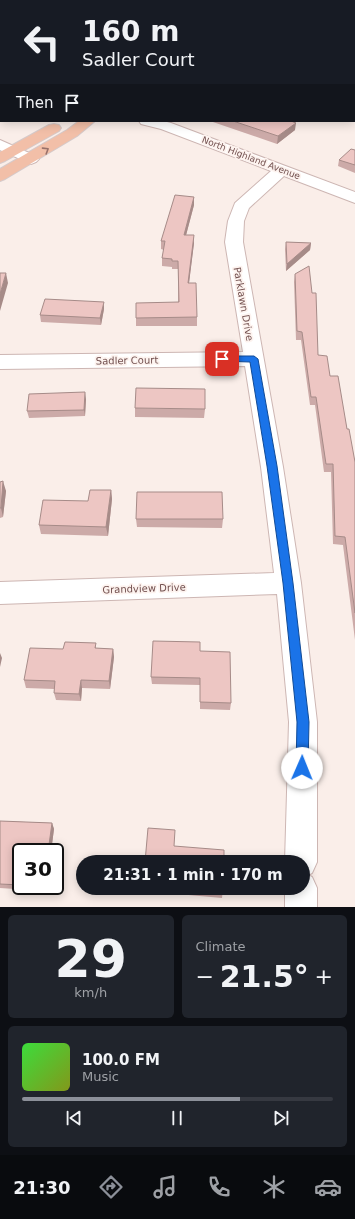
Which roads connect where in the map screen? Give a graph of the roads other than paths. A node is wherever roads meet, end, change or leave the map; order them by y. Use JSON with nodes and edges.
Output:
{"nodes":[{"id":1,"x":61,"y":122,"type":"edge"},
{"id":2,"x":87,"y":122,"type":"edge"},
{"id":3,"x":150,"y":122,"type":"edge"},
{"id":4,"x":0,"y":144,"type":"edge"},
{"id":5,"x":14,"y":151,"type":"junction"},
{"id":6,"x":0,"y":158,"type":"edge"},
{"id":7,"x":31,"y":159,"type":"junction"},
{"id":8,"x":282,"y":170,"type":"junction"},
{"id":9,"x":0,"y":176,"type":"edge"},
{"id":10,"x":355,"y":198,"type":"edge"},
{"id":11,"x":254,"y":359,"type":"junction"},
{"id":12,"x":0,"y":362,"type":"edge"},
{"id":13,"x":288,"y":583,"type":"junction"},
{"id":14,"x":0,"y":593,"type":"edge"},
{"id":15,"x":301,"y":855,"type":"edge"},
{"id":16,"x":301,"y":895,"type":"edge"},
{"id":17,"x":301,"y":907,"type":"edge"}],
"edges":[{"from":1,"to":5,"type":"main road"},
{"from":7,"to":2,"type":"main road","one_way":true},
{"from":3,"to":8,"type":"street","name":"North Highland Avenue"},
{"from":4,"to":5,"type":"street"},
{"from":5,"to":6,"type":"main road"},
{"from":5,"to":7,"type":"street"},
{"from":7,"to":9,"type":"main road"},
{"from":8,"to":10,"type":"street","name":"North Highland Avenue"},
{"from":8,"to":11,"type":"street","name":"Parklawn Drive"},
{"from":11,"to":12,"type":"street","name":"Sadler Court"},
{"from":11,"to":13,"type":"street","name":"Parklawn Drive"},
{"from":13,"to":14,"type":"street","name":"Grandview Drive"},
{"from":13,"to":15,"type":"street","name":"Parklawn Drive"},
{"from":16,"to":17,"type":"street"}]}
